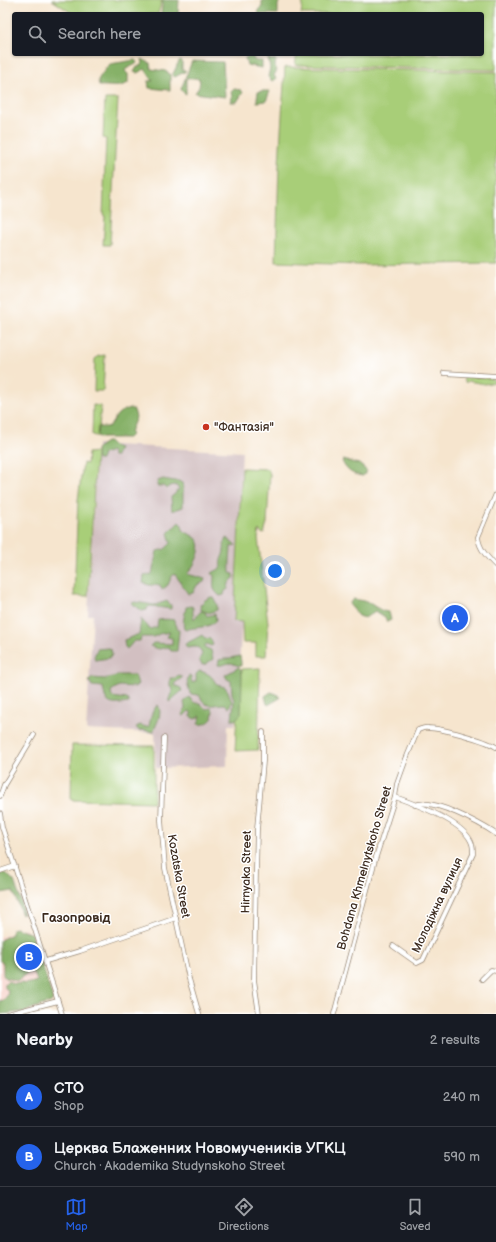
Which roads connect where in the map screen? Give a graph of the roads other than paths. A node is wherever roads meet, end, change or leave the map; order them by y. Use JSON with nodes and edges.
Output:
{"nodes":[{"id":1,"x":444,"y":373,"type":"dead end"},
{"id":2,"x":496,"y":376,"type":"edge"},
{"id":3,"x":496,"y":494,"type":"edge"},
{"id":4,"x":496,"y":566,"type":"edge"},
{"id":5,"x":264,"y":732,"type":"dead end"},
{"id":6,"x":34,"y":735,"type":"dead end"},
{"id":7,"x":164,"y":738,"type":"dead end"},
{"id":8,"x":496,"y":747,"type":"edge"},
{"id":9,"x":0,"y":796,"type":"edge"},
{"id":10,"x":395,"y":797,"type":"junction"},
{"id":11,"x":415,"y":805,"type":"junction"},
{"id":12,"x":0,"y":813,"type":"edge"},
{"id":13,"x":496,"y":834,"type":"edge"},
{"id":14,"x":16,"y":866,"type":"junction"},
{"id":15,"x":0,"y":872,"type":"edge"},
{"id":16,"x":176,"y":918,"type":"junction"},
{"id":17,"x":393,"y":946,"type":"dead end"},
{"id":18,"x":46,"y":961,"type":"junction"},
{"id":19,"x":496,"y":971,"type":"edge"},
{"id":20,"x":482,"y":979,"type":"dead end"},
{"id":21,"x":58,"y":1001,"type":"junction"},
{"id":22,"x":7,"y":1014,"type":"edge"},
{"id":23,"x":62,"y":1014,"type":"edge"},
{"id":24,"x":200,"y":1014,"type":"edge"},
{"id":25,"x":259,"y":1014,"type":"edge"},
{"id":26,"x":334,"y":1014,"type":"edge"}],
"edges":[{"from":1,"to":2,"type":"street"},
{"from":3,"to":4,"type":"street"},
{"from":5,"to":25,"type":"street","name":"Hirnyaka Street"},
{"from":6,"to":9,"type":"street"},
{"from":7,"to":16,"type":"street","name":"Kozatska Street"},
{"from":8,"to":10,"type":"street","name":"Bohdana Khmelnytskoho Street"},
{"from":10,"to":11,"type":"street","name":"Молодіжна вулиця"},
{"from":10,"to":26,"type":"street","name":"Bohdana Khmelnytskoho Street"},
{"from":11,"to":13,"type":"street"},
{"from":11,"to":17,"type":"street","name":"Молодіжна вулиця"},
{"from":12,"to":14,"type":"street"},
{"from":14,"to":15,"type":"street"},
{"from":14,"to":18,"type":"street"},
{"from":16,"to":18,"type":"street"},
{"from":16,"to":24,"type":"street","name":"Kozatska Street"},
{"from":18,"to":21,"type":"street"},
{"from":19,"to":20,"type":"street"},
{"from":21,"to":22,"type":"street"},
{"from":21,"to":23,"type":"street"}]}
